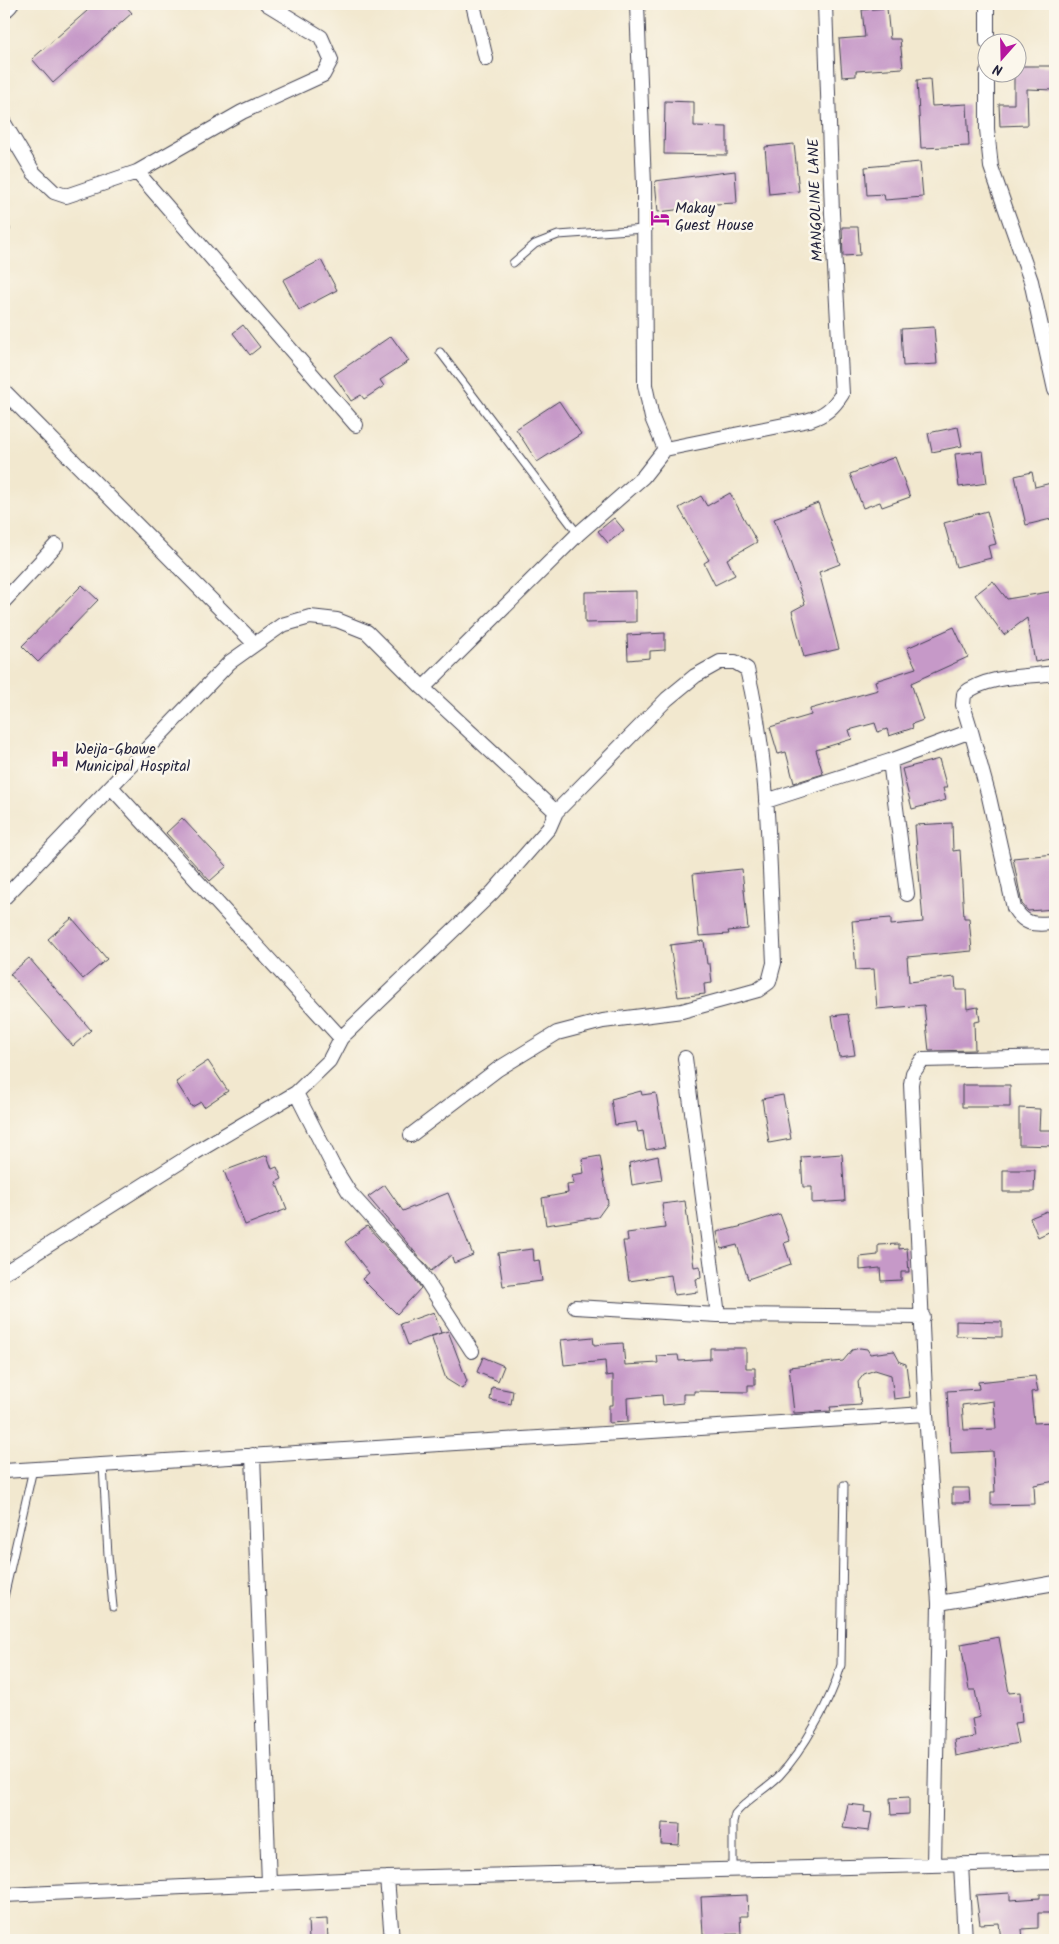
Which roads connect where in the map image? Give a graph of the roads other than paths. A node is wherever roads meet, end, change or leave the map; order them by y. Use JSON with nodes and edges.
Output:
{"nodes":[{"id":1,"x":8,"y":4,"type":"edge"},
{"id":2,"x":267,"y":4,"type":"edge"},
{"id":3,"x":473,"y":4,"type":"edge"},
{"id":4,"x":637,"y":4,"type":"edge"},
{"id":5,"x":646,"y":4,"type":"edge"},
{"id":6,"x":825,"y":4,"type":"edge"},
{"id":7,"x":987,"y":4,"type":"edge"},
{"id":8,"x":4,"y":8,"type":"edge"},
{"id":9,"x":987,"y":32,"type":"edge"},
{"id":10,"x":486,"y":59,"type":"dead end"},
{"id":11,"x":987,"y":82,"type":"edge"},
{"id":12,"x":4,"y":123,"type":"edge"},
{"id":13,"x":137,"y":172,"type":"junction"},
{"id":14,"x":644,"y":229,"type":"junction"},
{"id":15,"x":513,"y":263,"type":"dead end"},
{"id":16,"x":440,"y":352,"type":"dead end"},
{"id":17,"x":1055,"y":390,"type":"edge"},
{"id":18,"x":4,"y":391,"type":"edge"},
{"id":19,"x":356,"y":425,"type":"dead end"},
{"id":20,"x":665,"y":449,"type":"junction"},
{"id":21,"x":578,"y":534,"type":"junction"},
{"id":22,"x":56,"y":545,"type":"dead end"},
{"id":23,"x":4,"y":601,"type":"edge"},
{"id":24,"x":255,"y":644,"type":"junction"},
{"id":25,"x":1055,"y":673,"type":"edge"},
{"id":26,"x":423,"y":688,"type":"junction"},
{"id":27,"x":971,"y":731,"type":"junction"},
{"id":28,"x":890,"y":761,"type":"junction"},
{"id":29,"x":112,"y":788,"type":"junction"},
{"id":30,"x":766,"y":801,"type":"junction"},
{"id":31,"x":556,"y":812,"type":"junction"},
{"id":32,"x":907,"y":894,"type":"dead end"},
{"id":33,"x":4,"y":898,"type":"edge"},
{"id":34,"x":1055,"y":923,"type":"edge"},
{"id":35,"x":341,"y":1038,"type":"junction"},
{"id":36,"x":1055,"y":1057,"type":"edge"},
{"id":37,"x":685,"y":1058,"type":"dead end"},
{"id":38,"x":296,"y":1093,"type":"junction"},
{"id":39,"x":412,"y":1135,"type":"dead end"},
{"id":40,"x":4,"y":1273,"type":"edge"},
{"id":41,"x":575,"y":1307,"type":"dead end"},
{"id":42,"x":718,"y":1315,"type":"junction"},
{"id":43,"x":923,"y":1316,"type":"junction"},
{"id":44,"x":472,"y":1351,"type":"dead end"},
{"id":45,"x":926,"y":1414,"type":"junction"},
{"id":46,"x":254,"y":1455,"type":"junction"},
{"id":47,"x":103,"y":1465,"type":"junction"},
{"id":48,"x":33,"y":1470,"type":"junction"},
{"id":49,"x":4,"y":1471,"type":"edge"},
{"id":50,"x":844,"y":1485,"type":"dead end"},
{"id":51,"x":1055,"y":1583,"type":"edge"},
{"id":52,"x":4,"y":1596,"type":"edge"},
{"id":53,"x":939,"y":1603,"type":"junction"},
{"id":54,"x":114,"y":1607,"type":"dead end"},
{"id":55,"x":1055,"y":1862,"type":"edge"},
{"id":56,"x":961,"y":1864,"type":"junction"},
{"id":57,"x":934,"y":1865,"type":"junction"},
{"id":58,"x":734,"y":1870,"type":"junction"},
{"id":59,"x":387,"y":1878,"type":"junction"},
{"id":60,"x":269,"y":1882,"type":"junction"},
{"id":61,"x":4,"y":1894,"type":"edge"},
{"id":62,"x":392,"y":1940,"type":"edge"},
{"id":63,"x":965,"y":1940,"type":"edge"}],
"edges":[{"from":1,"to":8,"type":"street"},
{"from":2,"to":13,"type":"street"},
{"from":3,"to":10,"type":"street"},
{"from":4,"to":5,"type":"street"},
{"from":4,"to":14,"type":"street"},
{"from":6,"to":20,"type":"street","name":"MANGOLINE LANE"},
{"from":7,"to":9,"type":"street"},
{"from":11,"to":17,"type":"street"},
{"from":12,"to":13,"type":"street"},
{"from":13,"to":19,"type":"street"},
{"from":14,"to":15,"type":"lane"},
{"from":14,"to":20,"type":"street"},
{"from":16,"to":21,"type":"lane"},
{"from":18,"to":24,"type":"street"},
{"from":20,"to":21,"type":"street"},
{"from":21,"to":26,"type":"street"},
{"from":22,"to":23,"type":"street"},
{"from":24,"to":26,"type":"street"},
{"from":24,"to":29,"type":"street"},
{"from":25,"to":27,"type":"street"},
{"from":26,"to":31,"type":"street"},
{"from":27,"to":28,"type":"street"},
{"from":27,"to":34,"type":"street"},
{"from":28,"to":30,"type":"street"},
{"from":28,"to":32,"type":"street"},
{"from":29,"to":33,"type":"street"},
{"from":29,"to":35,"type":"street"},
{"from":30,"to":31,"type":"street"},
{"from":30,"to":39,"type":"street"},
{"from":31,"to":35,"type":"street"},
{"from":35,"to":38,"type":"street"},
{"from":36,"to":43,"type":"street"},
{"from":37,"to":42,"type":"street"},
{"from":38,"to":40,"type":"street"},
{"from":38,"to":44,"type":"street"},
{"from":41,"to":42,"type":"street"},
{"from":42,"to":43,"type":"street"},
{"from":43,"to":45,"type":"street"},
{"from":45,"to":46,"type":"street"},
{"from":45,"to":53,"type":"street"},
{"from":46,"to":47,"type":"street"},
{"from":46,"to":60,"type":"street"},
{"from":47,"to":48,"type":"street"},
{"from":47,"to":54,"type":"lane"},
{"from":48,"to":49,"type":"street"},
{"from":48,"to":52,"type":"lane"},
{"from":50,"to":58,"type":"lane"},
{"from":51,"to":53,"type":"street"},
{"from":53,"to":57,"type":"street"},
{"from":55,"to":56,"type":"street"},
{"from":56,"to":57,"type":"street"},
{"from":56,"to":63,"type":"street"},
{"from":57,"to":58,"type":"street"},
{"from":58,"to":59,"type":"street"},
{"from":59,"to":60,"type":"street"},
{"from":59,"to":62,"type":"street"},
{"from":60,"to":61,"type":"street"}]}
